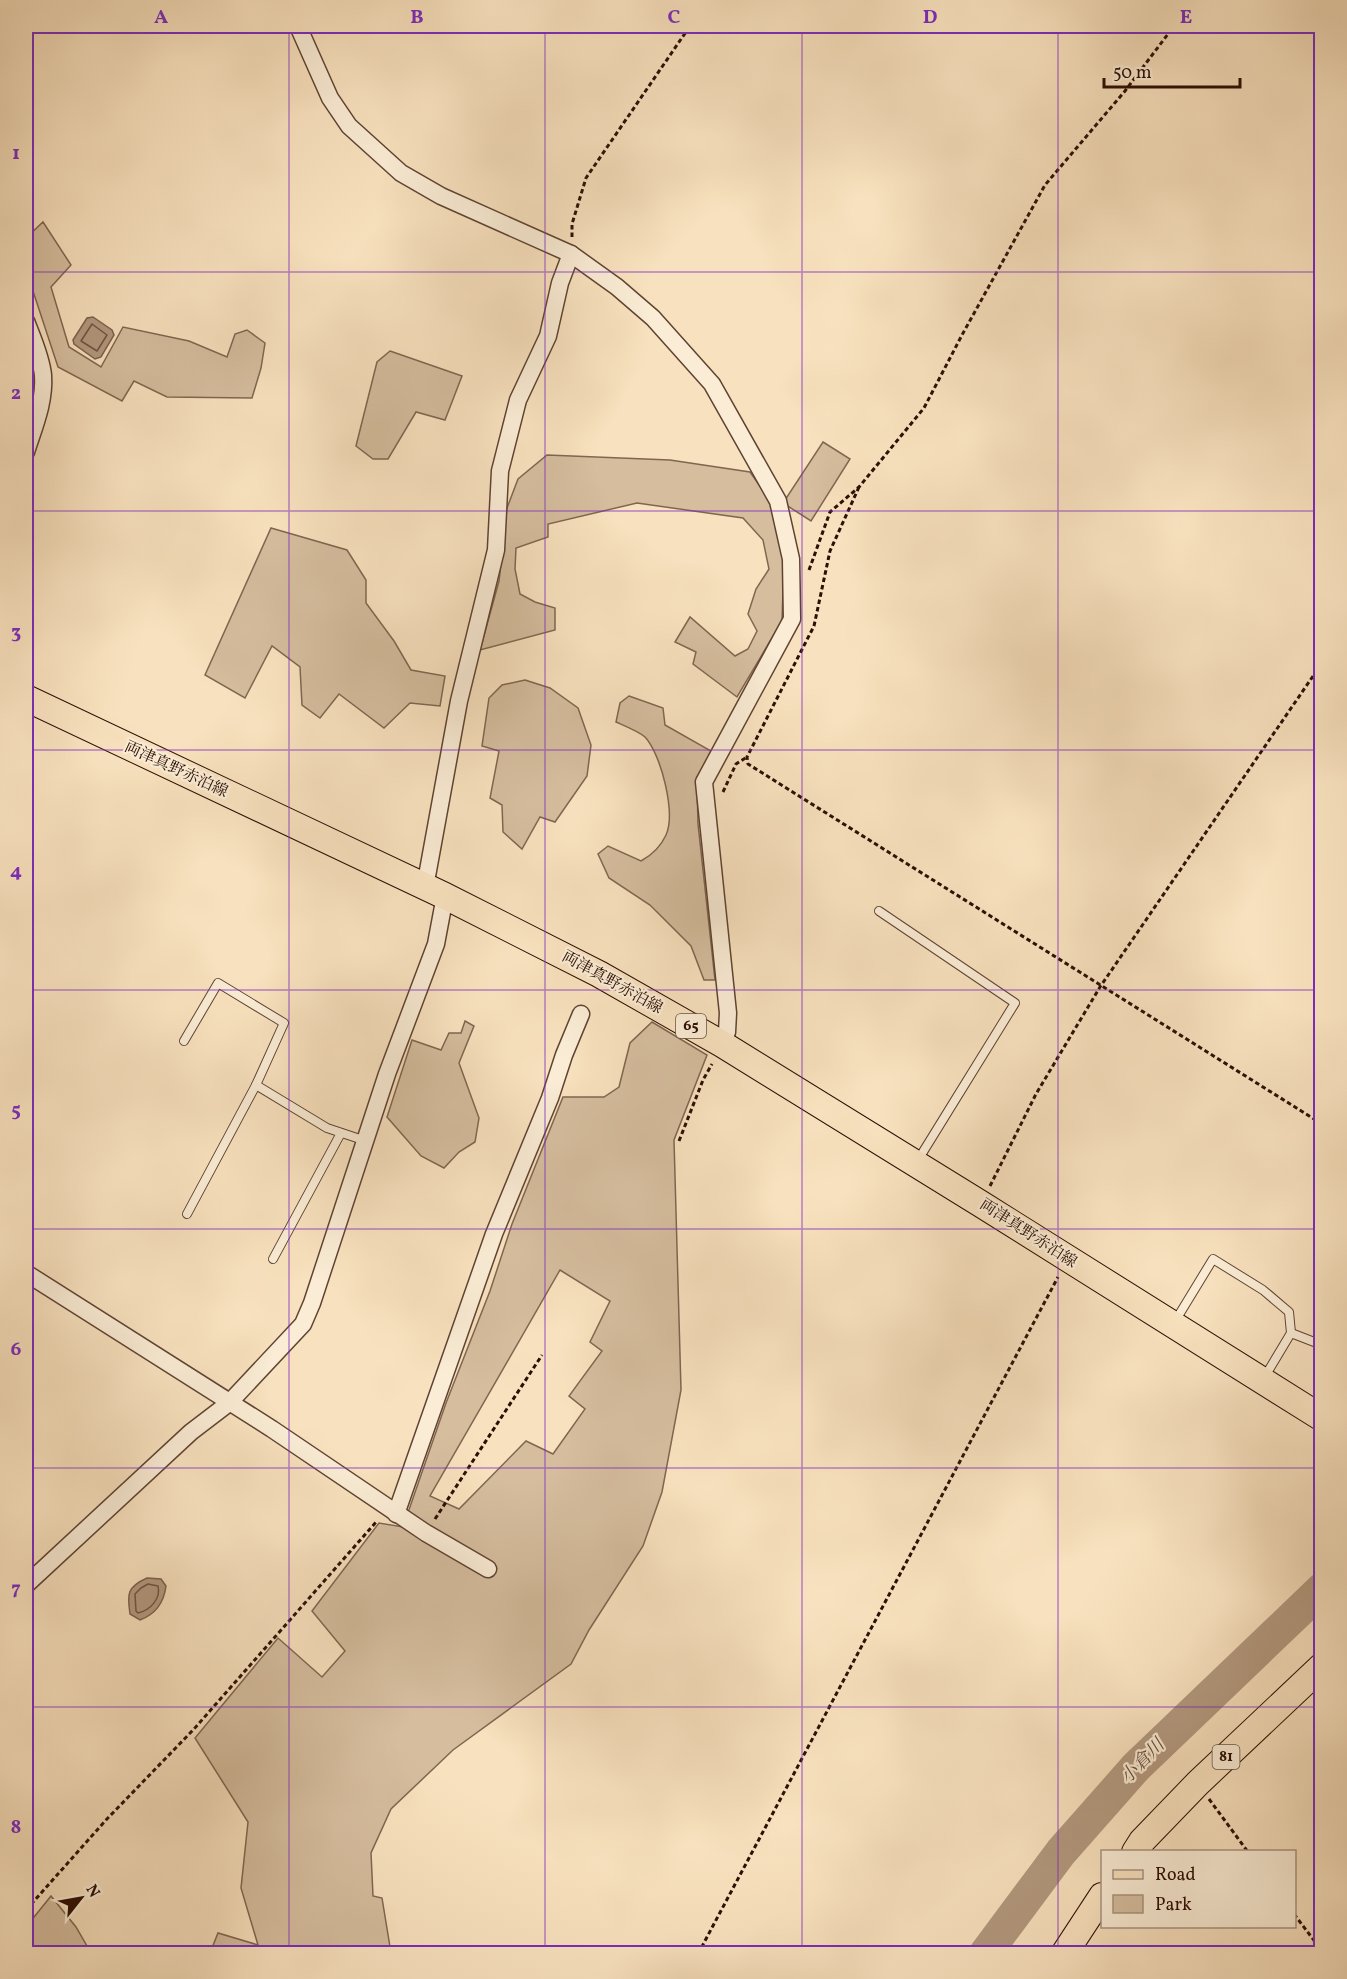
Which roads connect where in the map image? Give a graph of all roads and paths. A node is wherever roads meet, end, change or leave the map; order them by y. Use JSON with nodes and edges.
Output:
{"nodes":[{"id":1,"x":298,"y":26,"type":"edge"},
{"id":2,"x":690,"y":26,"type":"edge"},
{"id":3,"x":1174,"y":26,"type":"edge"},
{"id":4,"x":571,"y":254,"type":"junction"},
{"id":5,"x":26,"y":321,"type":"edge"},
{"id":6,"x":26,"y":452,"type":"edge"},
{"id":7,"x":859,"y":487,"type":"junction"},
{"id":8,"x":807,"y":576,"type":"dead end"},
{"id":9,"x":1322,"y":663,"type":"edge"},
{"id":10,"x":26,"y":698,"type":"edge"},
{"id":11,"x":747,"y":757,"type":"junction"},
{"id":12,"x":722,"y":794,"type":"dead end"},
{"id":13,"x":435,"y":891,"type":"junction"},
{"id":14,"x":879,"y":911,"type":"dead end"},
{"id":15,"x":1101,"y":987,"type":"junction"},
{"id":16,"x":582,"y":1014,"type":"dead end"},
{"id":17,"x":184,"y":1041,"type":"dead end"},
{"id":18,"x":722,"y":1044,"type":"junction"},
{"id":19,"x":256,"y":1085,"type":"junction"},
{"id":20,"x":1322,"y":1124,"type":"edge"},
{"id":21,"x":341,"y":1133,"type":"junction"},
{"id":22,"x":366,"y":1141,"type":"junction"},
{"id":23,"x":679,"y":1141,"type":"dead end"},
{"id":24,"x":916,"y":1163,"type":"junction"},
{"id":25,"x":981,"y":1204,"type":"junction"},
{"id":26,"x":187,"y":1214,"type":"dead end"},
{"id":27,"x":273,"y":1259,"type":"dead end"},
{"id":28,"x":1067,"y":1259,"type":"junction"},
{"id":29,"x":26,"y":1273,"type":"edge"},
{"id":30,"x":1173,"y":1324,"type":"junction"},
{"id":31,"x":1291,"y":1333,"type":"junction"},
{"id":32,"x":1322,"y":1345,"type":"edge"},
{"id":33,"x":542,"y":1355,"type":"dead end"},
{"id":34,"x":1262,"y":1381,"type":"junction"},
{"id":35,"x":229,"y":1403,"type":"junction"},
{"id":36,"x":1322,"y":1418,"type":"edge"},
{"id":37,"x":392,"y":1511,"type":"junction"},
{"id":38,"x":426,"y":1533,"type":"junction"},
{"id":39,"x":488,"y":1569,"type":"dead end"},
{"id":40,"x":26,"y":1585,"type":"edge"},
{"id":41,"x":1322,"y":1666,"type":"edge"},
{"id":42,"x":1198,"y":1783,"type":"junction"},
{"id":43,"x":1136,"y":1850,"type":"edge"},
{"id":44,"x":1247,"y":1850,"type":"edge"},
{"id":45,"x":1101,"y":1898,"type":"edge"},
{"id":46,"x":26,"y":1910,"type":"edge"},
{"id":47,"x":1296,"y":1917,"type":"edge"},
{"id":48,"x":1322,"y":1951,"type":"edge"},
{"id":49,"x":698,"y":1953,"type":"edge"},
{"id":50,"x":1064,"y":1953,"type":"edge"}],
"edges":[{"from":1,"to":4,"type":"street"},
{"from":2,"to":4,"type":"path"},
{"from":3,"to":7,"type":"path"},
{"from":4,"to":13,"type":"street"},
{"from":4,"to":18,"type":"street"},
{"from":5,"to":6,"type":"street"},
{"from":7,"to":8,"type":"path"},
{"from":7,"to":11,"type":"path"},
{"from":9,"to":15,"type":"path"},
{"from":10,"to":13,"type":"main road","name":"両津真野赤泊線","number":"65"},
{"from":11,"to":12,"type":"path"},
{"from":11,"to":15,"type":"path"},
{"from":13,"to":18,"type":"main road","name":"両津真野赤泊線","number":"65"},
{"from":13,"to":22,"type":"street"},
{"from":14,"to":24,"type":"lane"},
{"from":15,"to":20,"type":"path"},
{"from":15,"to":25,"type":"path"},
{"from":16,"to":37,"type":"street"},
{"from":17,"to":19,"type":"lane"},
{"from":18,"to":23,"type":"path"},
{"from":18,"to":24,"type":"main road","name":"両津真野赤泊線","number":"65"},
{"from":19,"to":21,"type":"lane"},
{"from":19,"to":26,"type":"lane"},
{"from":21,"to":22,"type":"lane"},
{"from":21,"to":27,"type":"lane"},
{"from":22,"to":35,"type":"street"},
{"from":24,"to":25,"type":"main road","name":"両津真野赤泊線","number":"65"},
{"from":25,"to":28,"type":"main road","name":"両津真野赤泊線","number":"65"},
{"from":28,"to":30,"type":"main road","name":"両津真野赤泊線","number":"65"},
{"from":28,"to":49,"type":"path"},
{"from":29,"to":35,"type":"street"},
{"from":30,"to":31,"type":"lane"},
{"from":30,"to":34,"type":"main road","name":"両津真野赤泊線","number":"65"},
{"from":31,"to":32,"type":"lane"},
{"from":31,"to":34,"type":"lane"},
{"from":33,"to":38,"type":"path"},
{"from":34,"to":36,"type":"main road","name":"両津真野赤泊線","number":"65"},
{"from":35,"to":37,"type":"street"},
{"from":35,"to":40,"type":"street"},
{"from":37,"to":38,"type":"street"},
{"from":37,"to":46,"type":"path"},
{"from":38,"to":39,"type":"street"},
{"from":41,"to":42,"type":"main road","number":"81"},
{"from":42,"to":43,"type":"main road","number":"81"},
{"from":42,"to":44,"type":"path"},
{"from":45,"to":50,"type":"main road"},
{"from":47,"to":48,"type":"path"}]}
